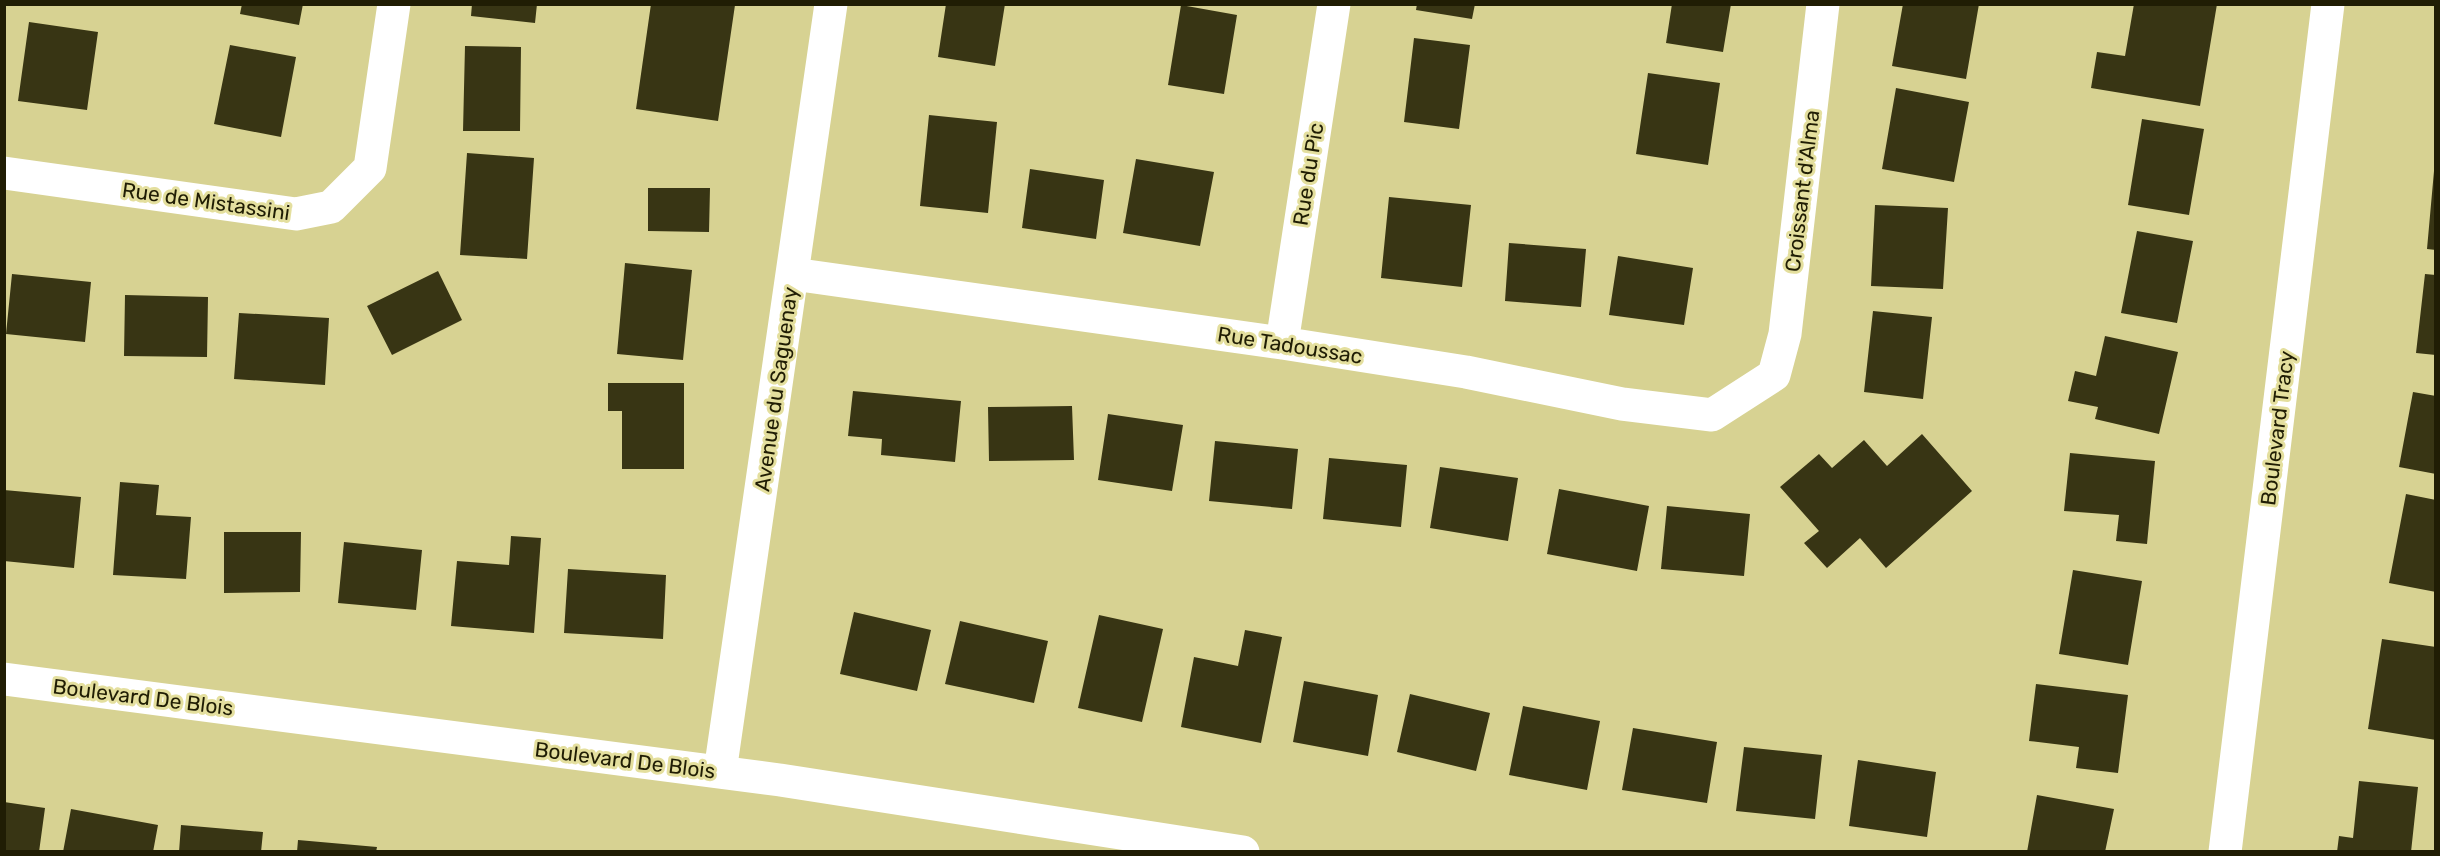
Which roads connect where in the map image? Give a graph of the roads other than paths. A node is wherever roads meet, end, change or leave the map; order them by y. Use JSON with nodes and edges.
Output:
{"nodes":[{"id":1,"x":394,"y":4,"type":"edge"},
{"id":2,"x":831,"y":4,"type":"edge"},
{"id":3,"x":1334,"y":4,"type":"edge"},
{"id":4,"x":1824,"y":4,"type":"edge"},
{"id":5,"x":2328,"y":4,"type":"edge"},
{"id":6,"x":4,"y":173,"type":"edge"},
{"id":7,"x":793,"y":274,"type":"junction"},
{"id":8,"x":1282,"y":343,"type":"junction"},
{"id":9,"x":1774,"y":375,"type":"joint"},
{"id":10,"x":4,"y":679,"type":"edge"},
{"id":11,"x":720,"y":772,"type":"junction"},
{"id":12,"x":1236,"y":851,"type":"edge"},
{"id":13,"x":2225,"y":852,"type":"edge"}],
"edges":[{"from":1,"to":6,"type":"street","name":"Rue de Mistassini"},
{"from":2,"to":7,"type":"street","name":"Avenue du Saguenay"},
{"from":3,"to":8,"type":"street","name":"Rue du Pic"},
{"from":4,"to":9,"type":"street","name":"Croissant d'Alma"},
{"from":5,"to":13,"type":"street","name":"Boulevard Tracy"},
{"from":7,"to":8,"type":"street","name":"Rue Tadoussac"},
{"from":7,"to":11,"type":"street","name":"Avenue du Saguenay"},
{"from":8,"to":9,"type":"street","name":"Rue Tadoussac"},
{"from":10,"to":11,"type":"street","name":"Boulevard De Blois"},
{"from":11,"to":12,"type":"street","name":"Boulevard De Blois"}]}
